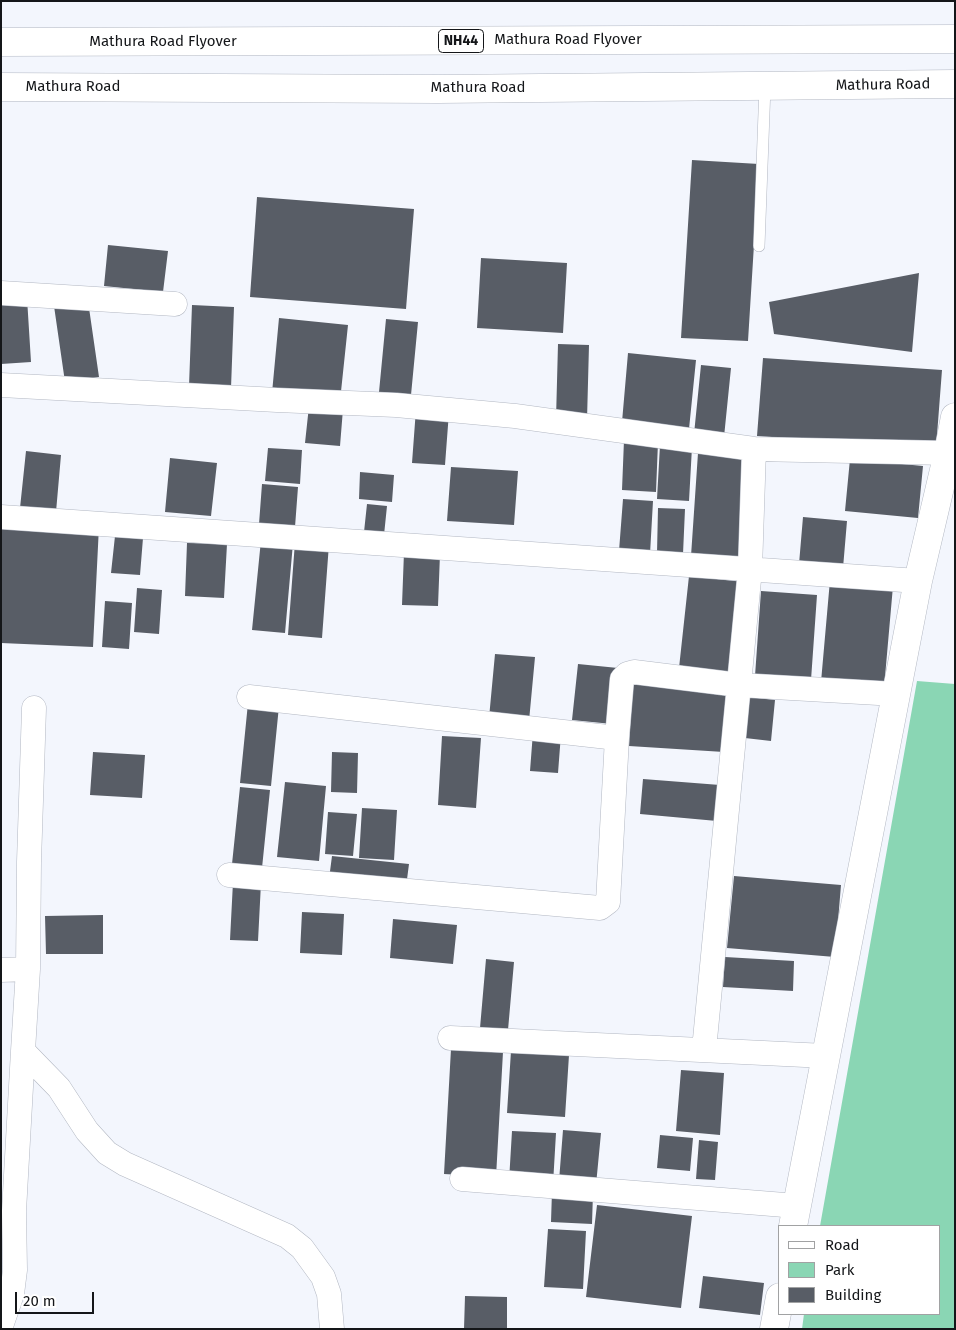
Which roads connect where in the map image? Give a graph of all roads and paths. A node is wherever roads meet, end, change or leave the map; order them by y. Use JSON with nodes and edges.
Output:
{"nodes":[{"id":1,"x":955,"y":39,"type":"edge"},
{"id":2,"x":1,"y":42,"type":"edge"},
{"id":3,"x":955,"y":84,"type":"edge"},
{"id":4,"x":765,"y":86,"type":"junction"},
{"id":5,"x":1,"y":87,"type":"edge"},
{"id":6,"x":759,"y":246,"type":"dead end"},
{"id":7,"x":1,"y":292,"type":"edge"},
{"id":8,"x":175,"y":304,"type":"dead end"},
{"id":9,"x":1,"y":385,"type":"edge"},
{"id":10,"x":955,"y":416,"type":"edge"},
{"id":11,"x":754,"y":449,"type":"junction"},
{"id":12,"x":948,"y":453,"type":"junction"},
{"id":13,"x":1,"y":517,"type":"edge"},
{"id":14,"x":750,"y":569,"type":"junction"},
{"id":15,"x":918,"y":581,"type":"junction"},
{"id":16,"x":739,"y":685,"type":"junction"},
{"id":17,"x":896,"y":694,"type":"junction"},
{"id":18,"x":250,"y":697,"type":"dead end"},
{"id":19,"x":34,"y":708,"type":"dead end"},
{"id":20,"x":617,"y":738,"type":"junction"},
{"id":21,"x":229,"y":876,"type":"dead end"},
{"id":22,"x":28,"y":969,"type":"junction"},
{"id":23,"x":1,"y":970,"type":"edge"},
{"id":24,"x":450,"y":1038,"type":"dead end"},
{"id":25,"x":704,"y":1050,"type":"junction"},
{"id":26,"x":23,"y":1051,"type":"junction"},
{"id":27,"x":826,"y":1056,"type":"junction"},
{"id":28,"x":462,"y":1179,"type":"dead end"},
{"id":29,"x":8,"y":1211,"type":"edge"},
{"id":30,"x":795,"y":1216,"type":"edge"},
{"id":31,"x":778,"y":1308,"type":"edge"},
{"id":32,"x":1,"y":1326,"type":"edge"},
{"id":33,"x":332,"y":1329,"type":"edge"},
{"id":34,"x":774,"y":1329,"type":"edge"}],
"edges":[{"from":1,"to":2,"type":"main road","name":"Mathura Road Flyover","number":"NH44"},
{"from":3,"to":4,"type":"main road","name":"Mathura Road"},
{"from":4,"to":5,"type":"main road","name":"Mathura Road"},
{"from":4,"to":6,"type":"lane"},
{"from":7,"to":8,"type":"street"},
{"from":9,"to":11,"type":"street"},
{"from":10,"to":12,"type":"main road"},
{"from":11,"to":12,"type":"street"},
{"from":11,"to":14,"type":"street"},
{"from":12,"to":15,"type":"main road"},
{"from":13,"to":14,"type":"street"},
{"from":14,"to":15,"type":"street"},
{"from":14,"to":16,"type":"street"},
{"from":15,"to":17,"type":"main road"},
{"from":16,"to":17,"type":"street"},
{"from":16,"to":20,"type":"street"},
{"from":16,"to":25,"type":"street"},
{"from":17,"to":27,"type":"main road"},
{"from":18,"to":20,"type":"street"},
{"from":19,"to":22,"type":"street"},
{"from":20,"to":21,"type":"street"},
{"from":22,"to":23,"type":"street"},
{"from":22,"to":26,"type":"street"},
{"from":24,"to":25,"type":"street"},
{"from":25,"to":27,"type":"street"},
{"from":26,"to":29,"type":"street"},
{"from":26,"to":33,"type":"street"},
{"from":27,"to":30,"type":"main road"},
{"from":28,"to":30,"type":"street"},
{"from":29,"to":32,"type":"street"},
{"from":31,"to":34,"type":"main road"}]}
